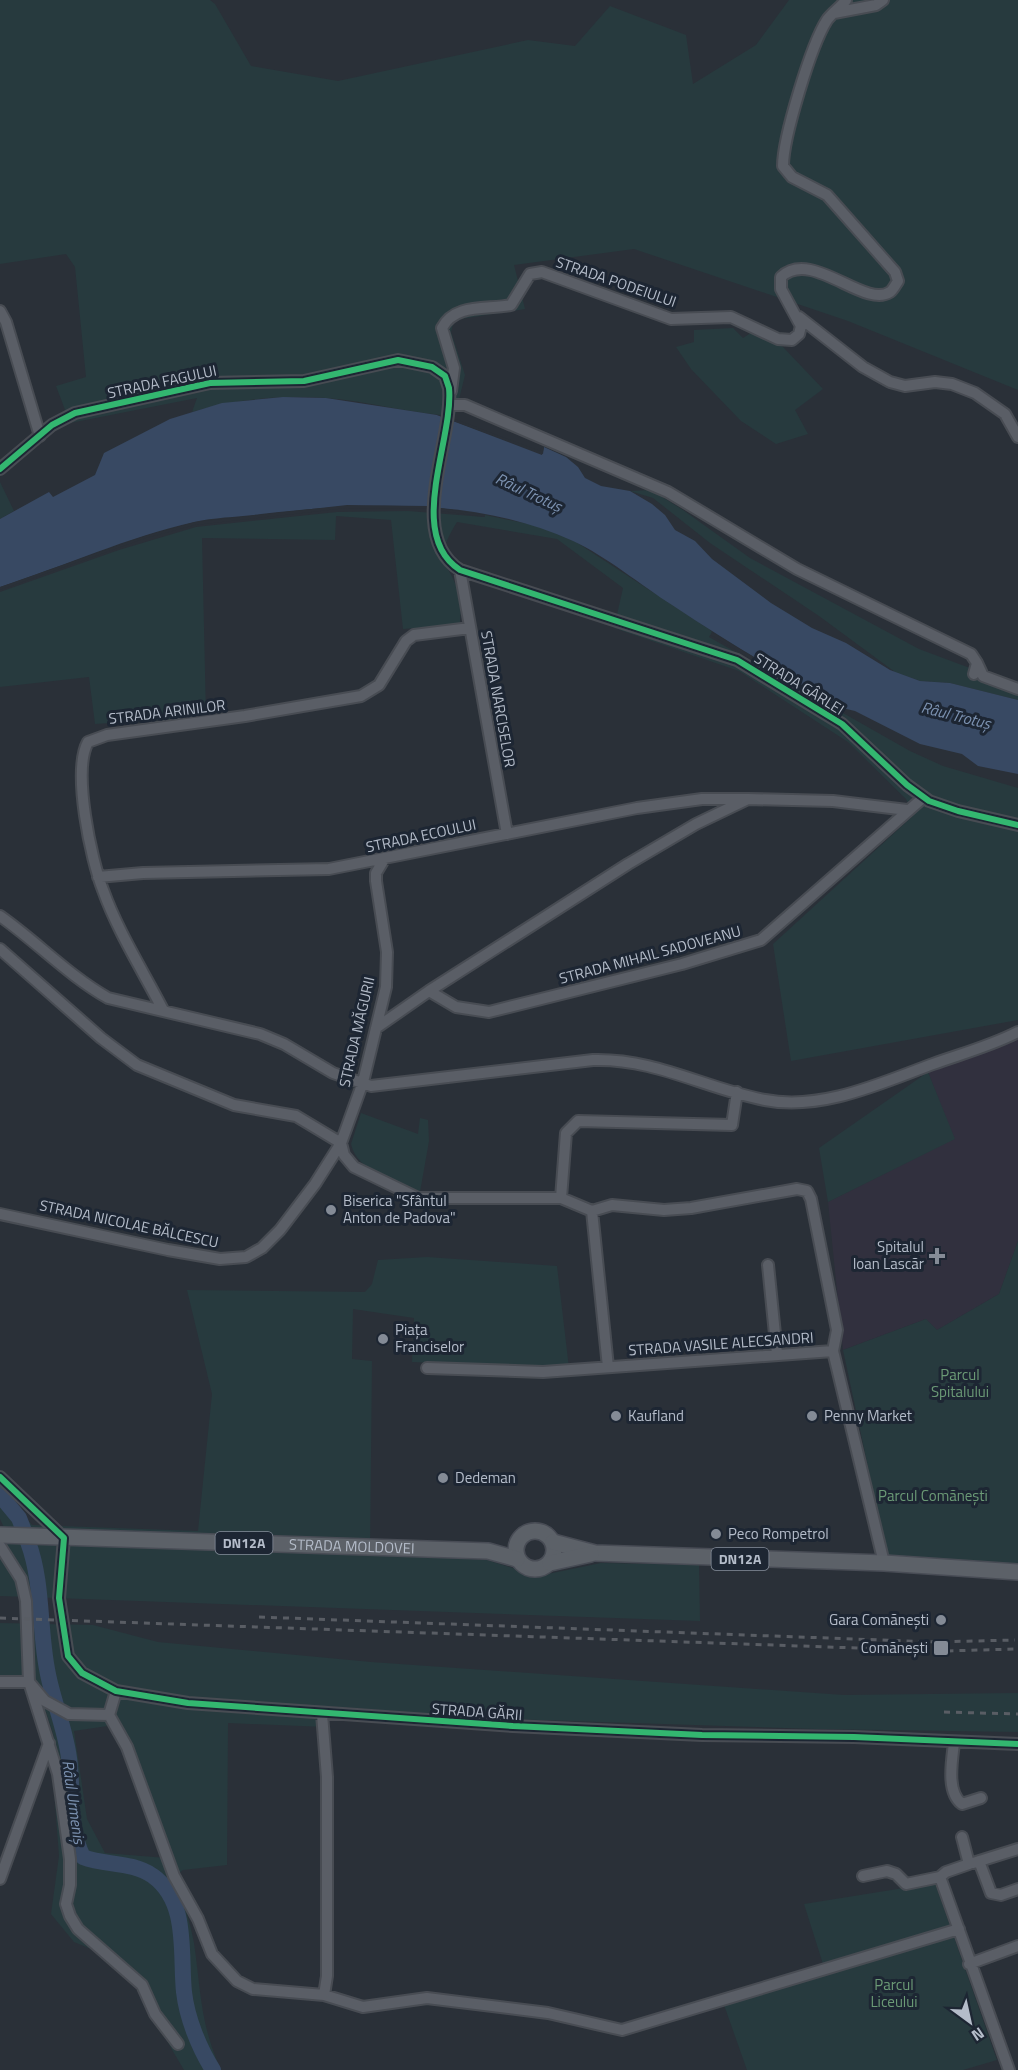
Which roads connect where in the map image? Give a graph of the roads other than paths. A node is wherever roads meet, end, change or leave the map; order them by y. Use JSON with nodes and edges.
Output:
{"nodes":[{"id":1,"x":846,"y":0,"type":"edge"},
{"id":2,"x":883,"y":0,"type":"edge"},
{"id":3,"x":834,"y":13,"type":"junction"},
{"id":4,"x":0,"y":311,"type":"edge"},
{"id":5,"x":799,"y":317,"type":"junction"},
{"id":6,"x":449,"y":406,"type":"junction"},
{"id":7,"x":40,"y":436,"type":"junction"},
{"id":8,"x":1018,"y":437,"type":"edge"},
{"id":9,"x":0,"y":470,"type":"edge"},
{"id":10,"x":460,"y":570,"type":"junction"},
{"id":11,"x":470,"y":628,"type":"junction"},
{"id":12,"x":1018,"y":689,"type":"edge"},
{"id":13,"x":924,"y":797,"type":"junction"},
{"id":14,"x":748,"y":799,"type":"junction"},
{"id":15,"x":907,"y":810,"type":"junction"},
{"id":16,"x":1018,"y":825,"type":"edge"},
{"id":17,"x":507,"y":834,"type":"junction"},
{"id":18,"x":385,"y":858,"type":"junction"},
{"id":19,"x":98,"y":877,"type":"junction"},
{"id":20,"x":0,"y":916,"type":"edge"},
{"id":21,"x":0,"y":949,"type":"edge"},
{"id":22,"x":429,"y":991,"type":"junction"},
{"id":23,"x":163,"y":1010,"type":"junction"},
{"id":24,"x":376,"y":1028,"type":"junction"},
{"id":25,"x":1018,"y":1032,"type":"edge"},
{"id":26,"x":363,"y":1082,"type":"junction"},
{"id":27,"x":737,"y":1092,"type":"junction"},
{"id":28,"x":341,"y":1143,"type":"junction"},
{"id":29,"x":561,"y":1198,"type":"junction"},
{"id":30,"x":592,"y":1211,"type":"junction"},
{"id":31,"x":0,"y":1214,"type":"edge"},
{"id":32,"x":768,"y":1265,"type":"dead end"},
{"id":33,"x":833,"y":1351,"type":"junction"},
{"id":34,"x":777,"y":1354,"type":"junction"},
{"id":35,"x":608,"y":1367,"type":"junction"},
{"id":36,"x":427,"y":1368,"type":"dead end"},
{"id":37,"x":0,"y":1477,"type":"edge"},
{"id":38,"x":0,"y":1535,"type":"edge"},
{"id":39,"x":64,"y":1538,"type":"junction"},
{"id":40,"x":517,"y":1541,"type":"junction"},
{"id":41,"x":553,"y":1542,"type":"junction"},
{"id":42,"x":0,"y":1546,"type":"edge"},
{"id":43,"x":488,"y":1551,"type":"junction"},
{"id":44,"x":595,"y":1553,"type":"junction"},
{"id":45,"x":517,"y":1559,"type":"junction"},
{"id":46,"x":550,"y":1563,"type":"junction"},
{"id":47,"x":884,"y":1563,"type":"junction"},
{"id":48,"x":1018,"y":1572,"type":"edge"},
{"id":49,"x":0,"y":1682,"type":"edge"},
{"id":50,"x":29,"y":1682,"type":"junction"},
{"id":51,"x":116,"y":1691,"type":"junction"},
{"id":52,"x":322,"y":1714,"type":"junction"},
{"id":53,"x":109,"y":1715,"type":"junction"},
{"id":54,"x":50,"y":1743,"type":"junction"},
{"id":55,"x":954,"y":1743,"type":"junction"},
{"id":56,"x":1018,"y":1744,"type":"edge"},
{"id":57,"x":981,"y":1798,"type":"dead end"},
{"id":58,"x":962,"y":1837,"type":"dead end"},
{"id":59,"x":1018,"y":1849,"type":"edge"},
{"id":60,"x":974,"y":1863,"type":"junction"},
{"id":61,"x":862,"y":1876,"type":"dead end"},
{"id":62,"x":940,"y":1877,"type":"junction"},
{"id":63,"x":0,"y":1879,"type":"edge"},
{"id":64,"x":1018,"y":1889,"type":"edge"},
{"id":65,"x":959,"y":1929,"type":"junction"},
{"id":66,"x":1018,"y":1946,"type":"edge"},
{"id":67,"x":969,"y":1964,"type":"junction"},
{"id":68,"x":324,"y":1995,"type":"junction"},
{"id":69,"x":177,"y":2044,"type":"dead end"},
{"id":70,"x":1010,"y":2070,"type":"edge"}],
"edges":[{"from":1,"to":3,"type":"street"},
{"from":2,"to":3,"type":"street"},
{"from":3,"to":5,"type":"street"},
{"from":4,"to":7,"type":"street"},
{"from":5,"to":6,"type":"street","name":"STRADA PODEIULUI"},
{"from":5,"to":8,"type":"street"},
{"from":6,"to":7,"type":"street","name":"STRADA FAGULUI"},
{"from":6,"to":10,"type":"street"},
{"from":6,"to":12,"type":"street"},
{"from":7,"to":9,"type":"street","name":"STRADA FAGULUI"},
{"from":10,"to":11,"type":"street","name":"STRADA NARCISELOR"},
{"from":10,"to":13,"type":"street","name":"STRADA GÂRLEI"},
{"from":11,"to":17,"type":"street","name":"STRADA NARCISELOR"},
{"from":11,"to":19,"type":"street","name":"STRADA ARINILOR"},
{"from":13,"to":15,"type":"street","name":"STRADA MIHAIL SADOVEANU"},
{"from":13,"to":16,"type":"street","name":"STRADA GÂRLEI"},
{"from":14,"to":15,"type":"street"},
{"from":14,"to":17,"type":"street","name":"STRADA ECOULUI"},
{"from":14,"to":22,"type":"street"},
{"from":15,"to":22,"type":"street","name":"STRADA MIHAIL SADOVEANU"},
{"from":17,"to":18,"type":"street","name":"STRADA ECOULUI"},
{"from":18,"to":19,"type":"street","name":"STRADA ECOULUI"},
{"from":18,"to":24,"type":"street","name":"STRADA MĂGURII"},
{"from":19,"to":23,"type":"street","name":"STRADA ARINILOR"},
{"from":20,"to":23,"type":"street"},
{"from":21,"to":28,"type":"street"},
{"from":22,"to":24,"type":"street"},
{"from":23,"to":26,"type":"street"},
{"from":24,"to":26,"type":"street","name":"STRADA MĂGURII"},
{"from":25,"to":27,"type":"street"},
{"from":26,"to":27,"type":"street"},
{"from":26,"to":28,"type":"street","name":"STRADA MĂGURII"},
{"from":27,"to":29,"type":"street"},
{"from":28,"to":29,"type":"street"},
{"from":28,"to":31,"type":"street","name":"STRADA NICOLAE BĂLCESCU"},
{"from":29,"to":30,"type":"street"},
{"from":30,"to":33,"type":"street"},
{"from":30,"to":35,"type":"street","name":"STRADA VASILE ALECSANDRI"},
{"from":32,"to":34,"type":"street"},
{"from":33,"to":34,"type":"street","name":"STRADA VASILE ALECSANDRI"},
{"from":33,"to":47,"type":"street","name":"STRADA VASILE ALECSANDRI"},
{"from":34,"to":35,"type":"street","name":"STRADA VASILE ALECSANDRI"},
{"from":35,"to":36,"type":"street","name":"STRADA VASILE ALECSANDRI"},
{"from":37,"to":39,"type":"street"},
{"from":38,"to":39,"type":"main road","name":"STRADA MOLDOVEI","number":"DN12A"},
{"from":39,"to":43,"type":"main road","name":"STRADA MOLDOVEI","number":"DN12A"},
{"from":39,"to":51,"type":"street","name":"STRADA GĂRII"},
{"from":40,"to":41,"type":"main road"},
{"from":40,"to":43,"type":"main road","name":"STRADA MOLDOVEI"},
{"from":40,"to":45,"type":"main road"},
{"from":41,"to":44,"type":"main road"},
{"from":41,"to":46,"type":"main road"},
{"from":42,"to":50,"type":"street"},
{"from":43,"to":45,"type":"main road","name":"STRADA MOLDOVEI"},
{"from":44,"to":46,"type":"main road"},
{"from":44,"to":47,"type":"main road","number":"DN12A"},
{"from":45,"to":46,"type":"main road"},
{"from":47,"to":48,"type":"main road","number":"DN12A"},
{"from":49,"to":50,"type":"street"},
{"from":50,"to":53,"type":"street"},
{"from":50,"to":54,"type":"street"},
{"from":51,"to":52,"type":"street","name":"STRADA GĂRII"},
{"from":51,"to":53,"type":"street"},
{"from":52,"to":55,"type":"street","name":"STRADA GĂRII"},
{"from":52,"to":68,"type":"street"},
{"from":53,"to":68,"type":"street"},
{"from":54,"to":63,"type":"street"},
{"from":54,"to":69,"type":"street"},
{"from":55,"to":56,"type":"street","name":"STRADA GĂRII"},
{"from":55,"to":57,"type":"street"},
{"from":58,"to":60,"type":"street"},
{"from":59,"to":60,"type":"street"},
{"from":60,"to":62,"type":"street"},
{"from":60,"to":64,"type":"street"},
{"from":61,"to":62,"type":"street"},
{"from":62,"to":65,"type":"street"},
{"from":65,"to":67,"type":"street"},
{"from":65,"to":68,"type":"street"},
{"from":66,"to":67,"type":"street"},
{"from":67,"to":70,"type":"street"}]}
